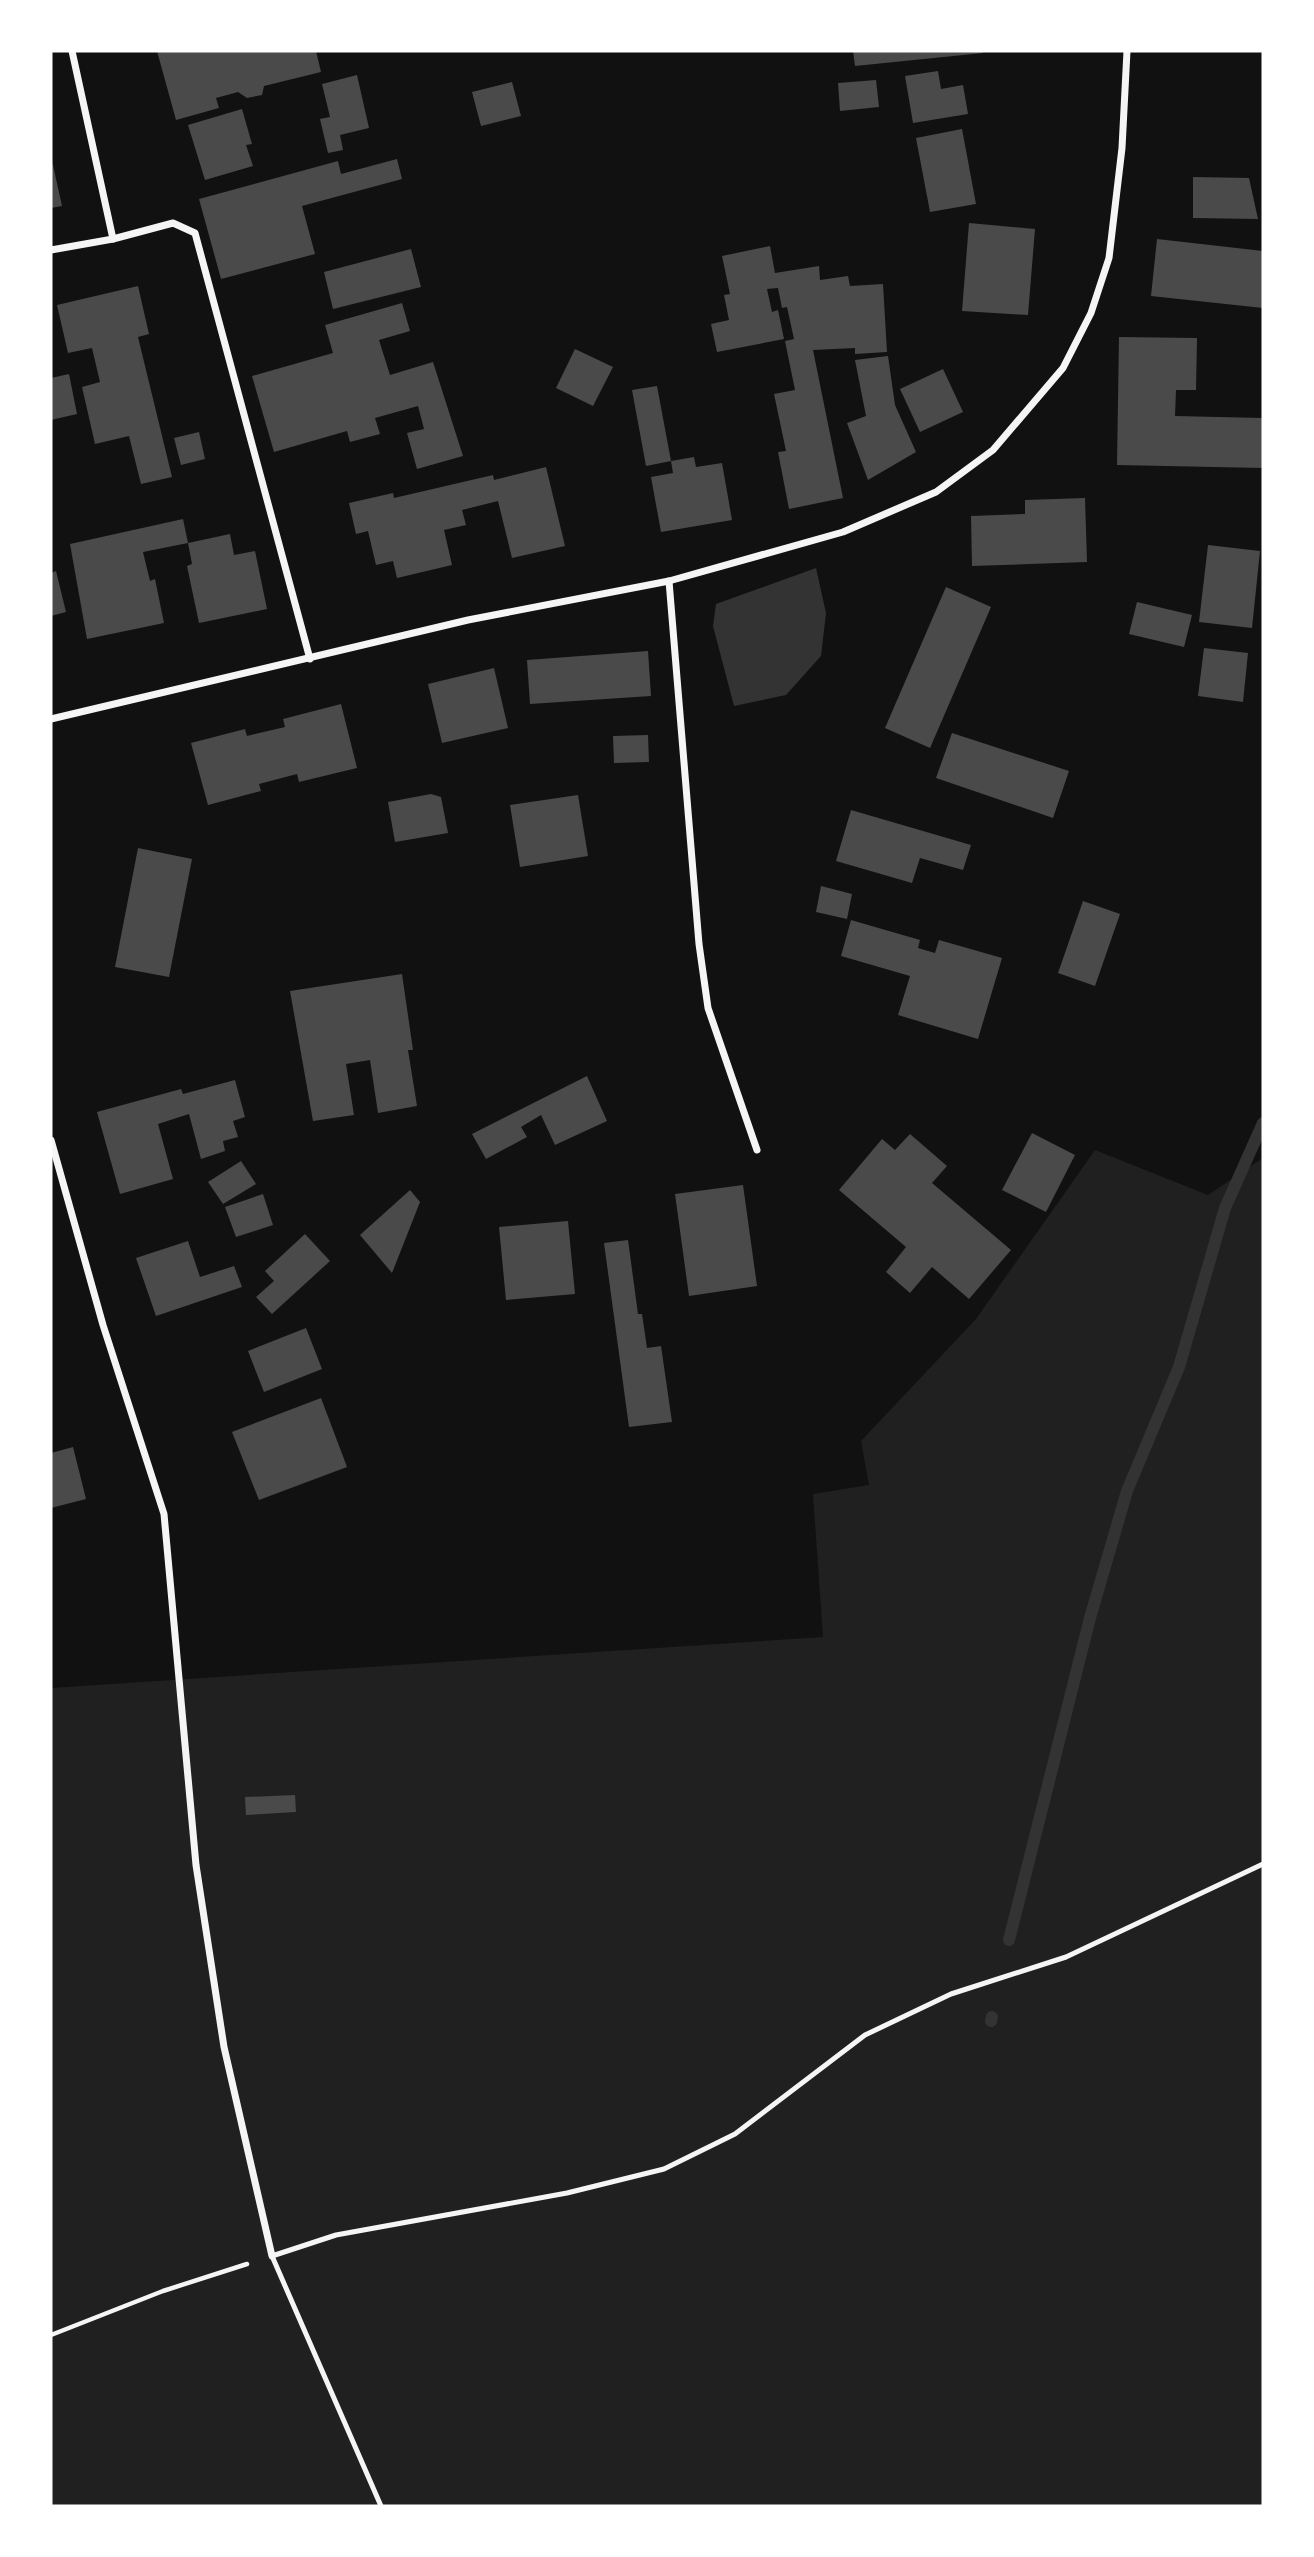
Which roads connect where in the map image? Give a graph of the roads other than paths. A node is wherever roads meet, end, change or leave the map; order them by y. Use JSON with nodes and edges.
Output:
{"nodes":[{"id":1,"x":72,"y":51,"type":"edge"},
{"id":2,"x":1127,"y":51,"type":"edge"},
{"id":3,"x":113,"y":239,"type":"junction"},
{"id":4,"x":51,"y":250,"type":"edge"},
{"id":5,"x":669,"y":581,"type":"junction"},
{"id":6,"x":310,"y":659,"type":"junction"},
{"id":7,"x":51,"y":720,"type":"edge"},
{"id":8,"x":51,"y":1140,"type":"edge"},
{"id":9,"x":757,"y":1150,"type":"dead end"},
{"id":10,"x":1263,"y":1864,"type":"edge"},
{"id":11,"x":272,"y":2256,"type":"junction"},
{"id":12,"x":381,"y":2506,"type":"edge"}],
"edges":[{"from":1,"to":3,"type":"street"},
{"from":2,"to":5,"type":"street"},
{"from":3,"to":4,"type":"street"},
{"from":3,"to":6,"type":"street"},
{"from":5,"to":6,"type":"street"},
{"from":5,"to":9,"type":"street"},
{"from":6,"to":7,"type":"street"},
{"from":8,"to":11,"type":"street"},
{"from":10,"to":11,"type":"lane"},
{"from":11,"to":12,"type":"lane"}]}
